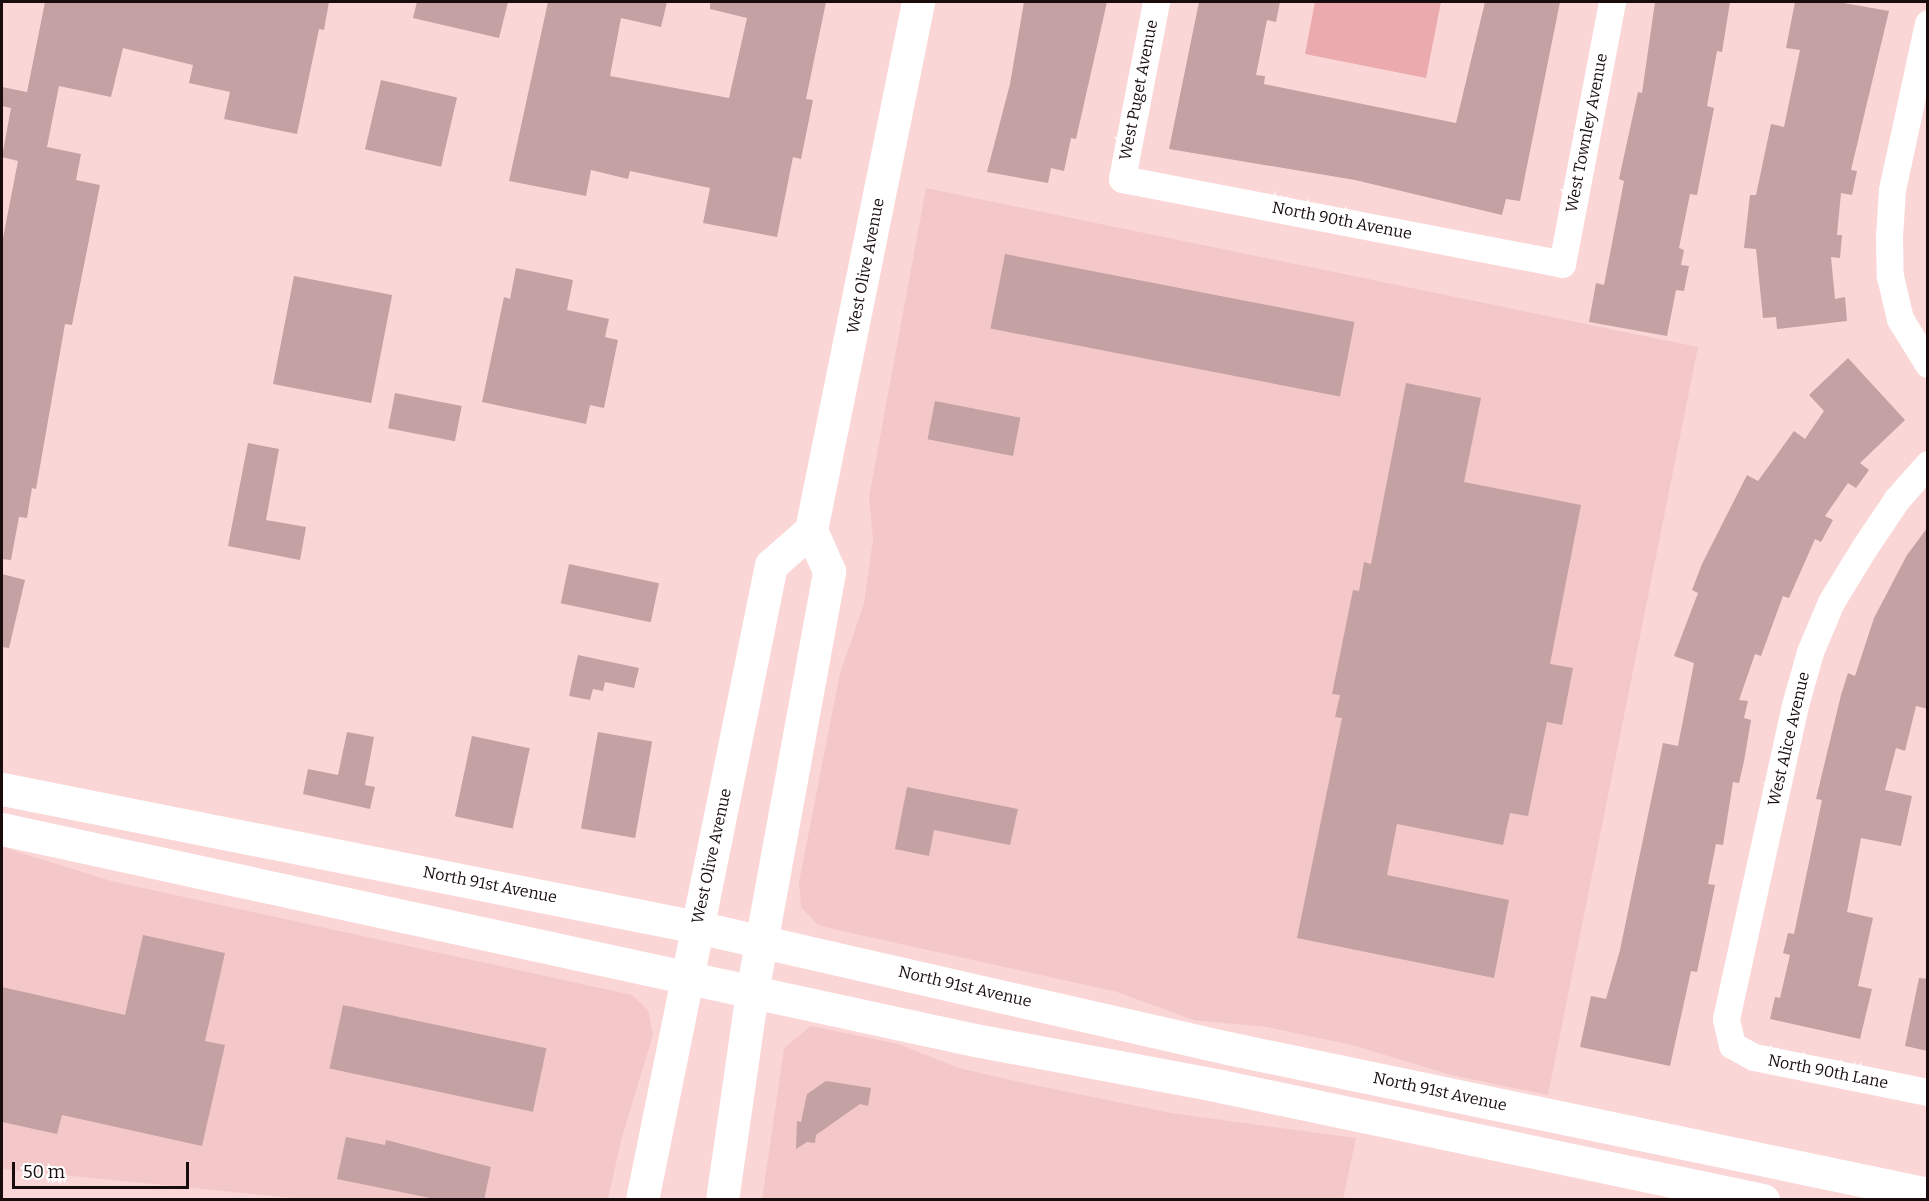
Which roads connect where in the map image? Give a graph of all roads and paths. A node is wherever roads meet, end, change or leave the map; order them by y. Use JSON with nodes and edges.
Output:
{"nodes":[{"id":1,"x":918,"y":2,"type":"edge"},
{"id":2,"x":1156,"y":2,"type":"edge"},
{"id":3,"x":1612,"y":2,"type":"edge"},
{"id":4,"x":1928,"y":23,"type":"edge"},
{"id":5,"x":1122,"y":179,"type":"joint"},
{"id":6,"x":1562,"y":264,"type":"joint"},
{"id":7,"x":1928,"y":364,"type":"edge"},
{"id":8,"x":1928,"y":464,"type":"edge"},
{"id":9,"x":811,"y":530,"type":"junction"},
{"id":10,"x":16,"y":791,"type":"edge"},
{"id":11,"x":11,"y":831,"type":"edge"},
{"id":12,"x":323,"y":852,"type":"junction"},
{"id":13,"x":313,"y":898,"type":"junction"},
{"id":14,"x":697,"y":927,"type":"junction"},
{"id":15,"x":761,"y":941,"type":"junction"},
{"id":16,"x":687,"y":978,"type":"junction"},
{"id":17,"x":752,"y":992,"type":"junction"},
{"id":18,"x":1732,"y":1045,"type":"joint"},
{"id":19,"x":1928,"y":1092,"type":"edge"},
{"id":20,"x":1928,"y":1194,"type":"edge"},
{"id":21,"x":642,"y":1200,"type":"edge"},
{"id":22,"x":722,"y":1200,"type":"edge"},
{"id":23,"x":1763,"y":1200,"type":"edge"}],
"edges":[{"from":1,"to":9,"type":"main road","name":"West Olive Avenue"},
{"from":2,"to":5,"type":"street","name":"West Puget Avenue"},
{"from":3,"to":6,"type":"street","name":"West Townley Avenue"},
{"from":4,"to":7,"type":"street"},
{"from":5,"to":6,"type":"street","name":"North 90th Avenue"},
{"from":8,"to":18,"type":"street","name":"West Alice Avenue"},
{"from":9,"to":14,"type":"main road","name":"West Olive Avenue"},
{"from":9,"to":15,"type":"main road"},
{"from":10,"to":11,"type":"main road"},
{"from":10,"to":12,"type":"main road","name":"North 91st Avenue"},
{"from":11,"to":13,"type":"main road"},
{"from":12,"to":13,"type":"main road"},
{"from":12,"to":14,"type":"main road","name":"North 91st Avenue"},
{"from":13,"to":16,"type":"main road"},
{"from":14,"to":15,"type":"main road","name":"North 91st Avenue"},
{"from":14,"to":16,"type":"main road","name":"West Olive Avenue"},
{"from":15,"to":17,"type":"main road"},
{"from":15,"to":20,"type":"main road","name":"North 91st Avenue"},
{"from":16,"to":17,"type":"main road"},
{"from":16,"to":21,"type":"main road","name":"West Olive Avenue"},
{"from":17,"to":22,"type":"main road"},
{"from":17,"to":23,"type":"main road"},
{"from":18,"to":19,"type":"street","name":"North 90th Lane"}]}
